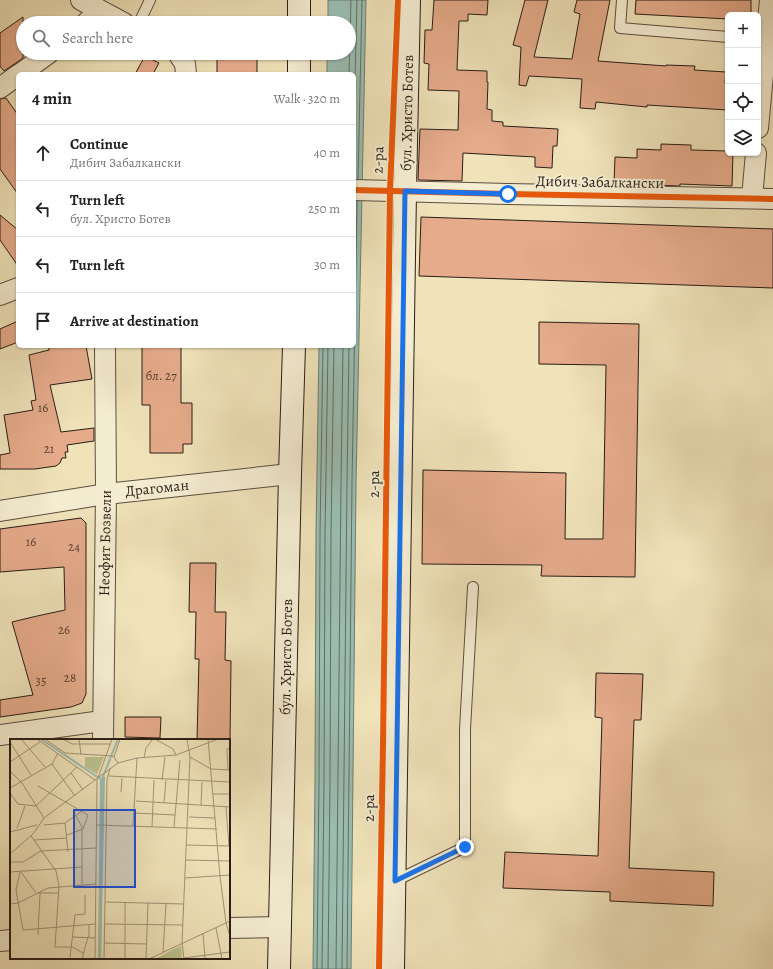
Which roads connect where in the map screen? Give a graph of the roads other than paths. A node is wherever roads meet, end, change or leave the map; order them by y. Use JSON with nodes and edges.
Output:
{"nodes":[{"id":1,"x":80,"y":0,"type":"edge"},
{"id":2,"x":150,"y":0,"type":"edge"},
{"id":3,"x":299,"y":0,"type":"edge"},
{"id":4,"x":409,"y":0,"type":"edge"},
{"id":5,"x":622,"y":0,"type":"edge"},
{"id":6,"x":770,"y":0,"type":"edge"},
{"id":7,"x":91,"y":16,"type":"edge"},
{"id":8,"x":142,"y":16,"type":"edge"},
{"id":9,"x":299,"y":16,"type":"edge"},
{"id":10,"x":725,"y":37,"type":"edge"},
{"id":11,"x":766,"y":40,"type":"edge"},
{"id":12,"x":40,"y":60,"type":"edge"},
{"id":13,"x":182,"y":60,"type":"edge"},
{"id":14,"x":299,"y":60,"type":"edge"},
{"id":15,"x":25,"y":72,"type":"edge"},
{"id":16,"x":186,"y":72,"type":"edge"},
{"id":17,"x":299,"y":72,"type":"edge"},
{"id":18,"x":16,"y":78,"type":"edge"},
{"id":19,"x":0,"y":88,"type":"edge"},
{"id":20,"x":759,"y":120,"type":"edge"},
{"id":21,"x":756,"y":156,"type":"edge"},
{"id":22,"x":356,"y":190,"type":"edge"},
{"id":23,"x":405,"y":191,"type":"junction"},
{"id":24,"x":752,"y":198,"type":"junction"},
{"id":25,"x":773,"y":199,"type":"edge"},
{"id":26,"x":16,"y":289,"type":"edge"},
{"id":27,"x":0,"y":295,"type":"edge"},
{"id":28,"x":105,"y":348,"type":"edge"},
{"id":29,"x":294,"y":348,"type":"edge"},
{"id":30,"x":290,"y":474,"type":"junction"},
{"id":31,"x":106,"y":494,"type":"junction"},
{"id":32,"x":0,"y":511,"type":"edge"},
{"id":33,"x":473,"y":587,"type":"dead end"},
{"id":34,"x":103,"y":731,"type":"edge"},
{"id":35,"x":0,"y":735,"type":"edge"},
{"id":36,"x":395,"y":881,"type":"junction"},
{"id":37,"x":280,"y":927,"type":"junction"},
{"id":38,"x":230,"y":928,"type":"edge"},
{"id":39,"x":10,"y":940,"type":"edge"},
{"id":40,"x":0,"y":941,"type":"edge"},
{"id":41,"x":279,"y":969,"type":"edge"},
{"id":42,"x":393,"y":969,"type":"edge"}],
"edges":[{"from":1,"to":7,"type":"street"},
{"from":2,"to":8,"type":"lane"},
{"from":3,"to":9,"type":"main road"},
{"from":4,"to":23,"type":"main road","name":"бул. Христо Ботев"},
{"from":5,"to":10,"type":"lane"},
{"from":6,"to":11,"type":"street"},
{"from":11,"to":20,"type":"street"},
{"from":12,"to":15,"type":"street"},
{"from":13,"to":16,"type":"street"},
{"from":14,"to":17,"type":"main road"},
{"from":18,"to":19,"type":"street"},
{"from":21,"to":24,"type":"street"},
{"from":22,"to":23,"type":"street","name":"Дибич Забалкански"},
{"from":23,"to":24,"type":"street","name":"Дибич Забалкански"},
{"from":23,"to":36,"type":"main road","name":"бул. Христо Ботев"},
{"from":24,"to":25,"type":"street","name":"Дибич Забалкански"},
{"from":26,"to":27,"type":"street"},
{"from":28,"to":31,"type":"street","name":"Неофит Бозвели"},
{"from":29,"to":30,"type":"main road","name":"бул. Христо Ботев"},
{"from":30,"to":31,"type":"street","name":"Драгоман"},
{"from":30,"to":37,"type":"main road","name":"бул. Христо Ботев"},
{"from":31,"to":32,"type":"street","name":"Драгоман"},
{"from":31,"to":34,"type":"street","name":"Неофит Бозвели"},
{"from":33,"to":36,"type":"lane"},
{"from":34,"to":35,"type":"street"},
{"from":36,"to":42,"type":"main road","name":"бул. Христо Ботев"},
{"from":37,"to":38,"type":"street"},
{"from":37,"to":41,"type":"main road","name":"бул. Христо Ботев"},
{"from":39,"to":40,"type":"street"}]}
